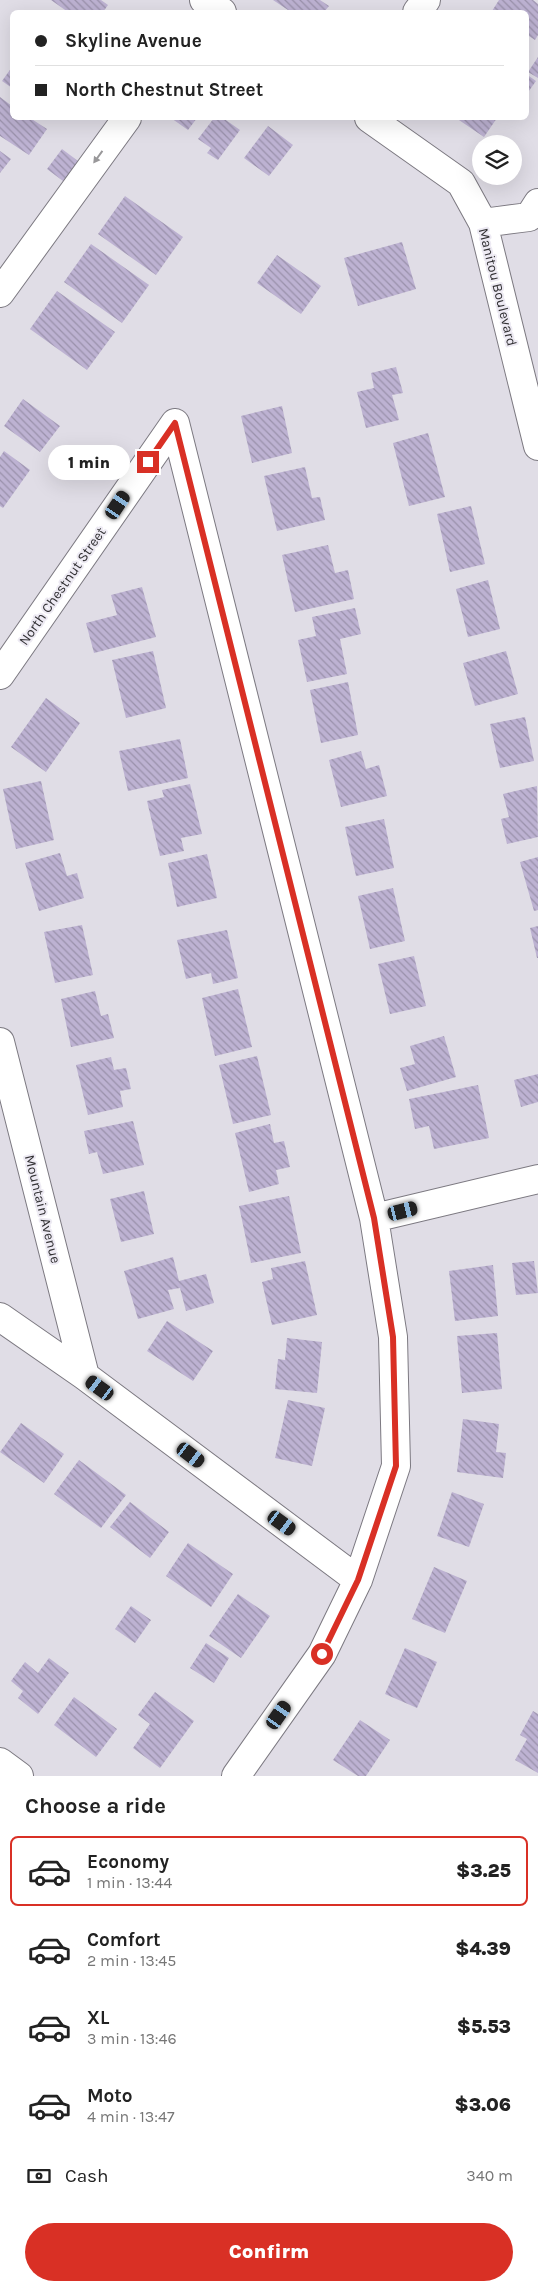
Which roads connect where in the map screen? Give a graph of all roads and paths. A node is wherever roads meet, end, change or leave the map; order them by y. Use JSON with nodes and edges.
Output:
{"nodes":[{"id":1,"x":126,"y":120,"type":"edge"},
{"id":2,"x":372,"y":120,"type":"edge"},
{"id":3,"x":538,"y":204,"type":"edge"},
{"id":4,"x":483,"y":222,"type":"junction"},
{"id":5,"x":0,"y":293,"type":"edge"},
{"id":6,"x":538,"y":446,"type":"edge"},
{"id":7,"x":0,"y":675,"type":"edge"},
{"id":8,"x":0,"y":1042,"type":"edge"},
{"id":9,"x":538,"y":1179,"type":"edge"},
{"id":10,"x":374,"y":1218,"type":"junction"},
{"id":11,"x":0,"y":1317,"type":"edge"},
{"id":12,"x":85,"y":1376,"type":"junction"},
{"id":13,"x":358,"y":1580,"type":"junction"},
{"id":14,"x":0,"y":1762,"type":"edge"},
{"id":15,"x":19,"y":1776,"type":"edge"},
{"id":16,"x":236,"y":1776,"type":"edge"}],
"edges":[{"from":1,"to":5,"type":"street","one_way":true},
{"from":2,"to":4,"type":"street","name":"Manitou Boulevard"},
{"from":3,"to":4,"type":"street"},
{"from":4,"to":6,"type":"street","name":"Manitou Boulevard"},
{"from":7,"to":10,"type":"street","name":"North Chestnut Street"},
{"from":8,"to":12,"type":"street","name":"Mountain Avenue"},
{"from":9,"to":10,"type":"street"},
{"from":10,"to":13,"type":"street"},
{"from":11,"to":12,"type":"street"},
{"from":12,"to":13,"type":"street"},
{"from":13,"to":16,"type":"street"},
{"from":14,"to":15,"type":"street"}]}
